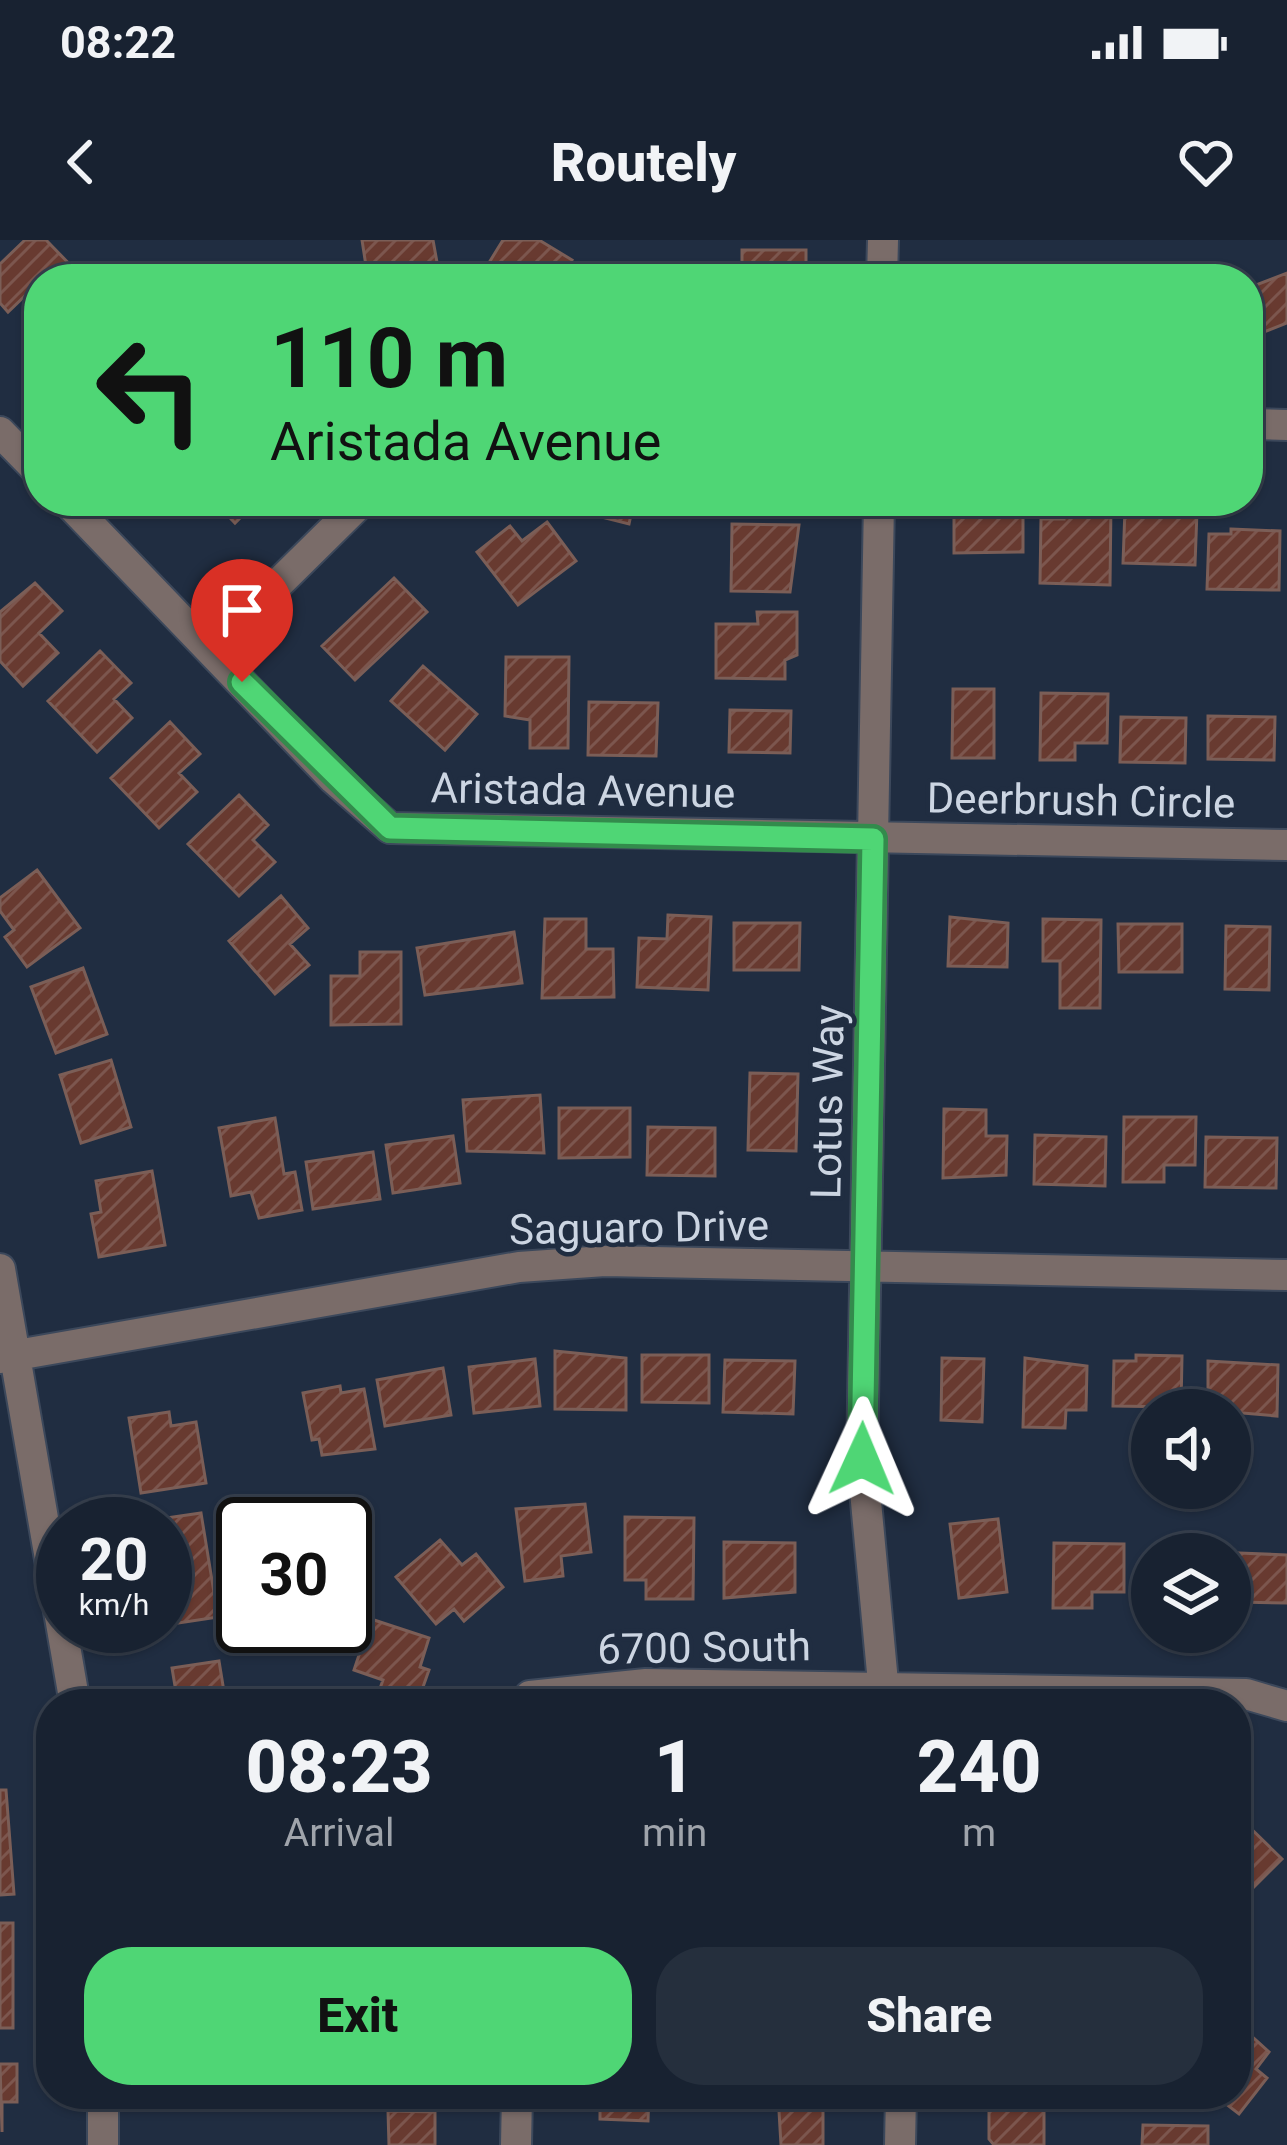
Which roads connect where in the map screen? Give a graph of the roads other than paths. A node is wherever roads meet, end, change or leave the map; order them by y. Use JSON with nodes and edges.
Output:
{"nodes":[{"id":1,"x":0,"y":432,"type":"edge"},
{"id":2,"x":24,"y":457,"type":"edge"},
{"id":3,"x":81,"y":516,"type":"edge"},
{"id":4,"x":347,"y":516,"type":"edge"},
{"id":5,"x":879,"y":516,"type":"edge"},
{"id":6,"x":211,"y":650,"type":"junction"},
{"id":7,"x":873,"y":839,"type":"junction"},
{"id":8,"x":1287,"y":845,"type":"edge"},
{"id":9,"x":865,"y":1268,"type":"junction"},
{"id":10,"x":0,"y":1269,"type":"edge"},
{"id":11,"x":1287,"y":1275,"type":"edge"},
{"id":12,"x":7,"y":1357,"type":"edge"},
{"id":13,"x":72,"y":1689,"type":"edge"},
{"id":14,"x":610,"y":1689,"type":"edge"},
{"id":15,"x":745,"y":1689,"type":"edge"},
{"id":16,"x":882,"y":1689,"type":"edge"},
{"id":17,"x":1251,"y":1695,"type":"edge"},
{"id":18,"x":1287,"y":1706,"type":"edge"},
{"id":19,"x":104,"y":2109,"type":"edge"},
{"id":20,"x":517,"y":2109,"type":"edge"},
{"id":21,"x":901,"y":2109,"type":"edge"},
{"id":22,"x":103,"y":2145,"type":"edge"},
{"id":23,"x":516,"y":2145,"type":"edge"},
{"id":24,"x":900,"y":2145,"type":"edge"}],
"edges":[{"from":1,"to":2,"type":"street"},
{"from":3,"to":6,"type":"street","name":"Aristada Avenue"},
{"from":4,"to":6,"type":"street"},
{"from":5,"to":7,"type":"street","name":"Lotus Way"},
{"from":6,"to":7,"type":"street","name":"Aristada Avenue"},
{"from":7,"to":8,"type":"street","name":"Deerbrush Circle"},
{"from":7,"to":9,"type":"street","name":"Lotus Way"},
{"from":9,"to":11,"type":"street","name":"Saguaro Drive"},
{"from":9,"to":12,"type":"street","name":"Saguaro Drive"},
{"from":9,"to":16,"type":"street","name":"Lotus Way"},
{"from":10,"to":12,"type":"street"},
{"from":12,"to":13,"type":"street"},
{"from":14,"to":15,"type":"street","name":"6700 South"},
{"from":17,"to":18,"type":"street","name":"6700 South"},
{"from":19,"to":22,"type":"street"},
{"from":20,"to":23,"type":"street"},
{"from":21,"to":24,"type":"street"}]}
